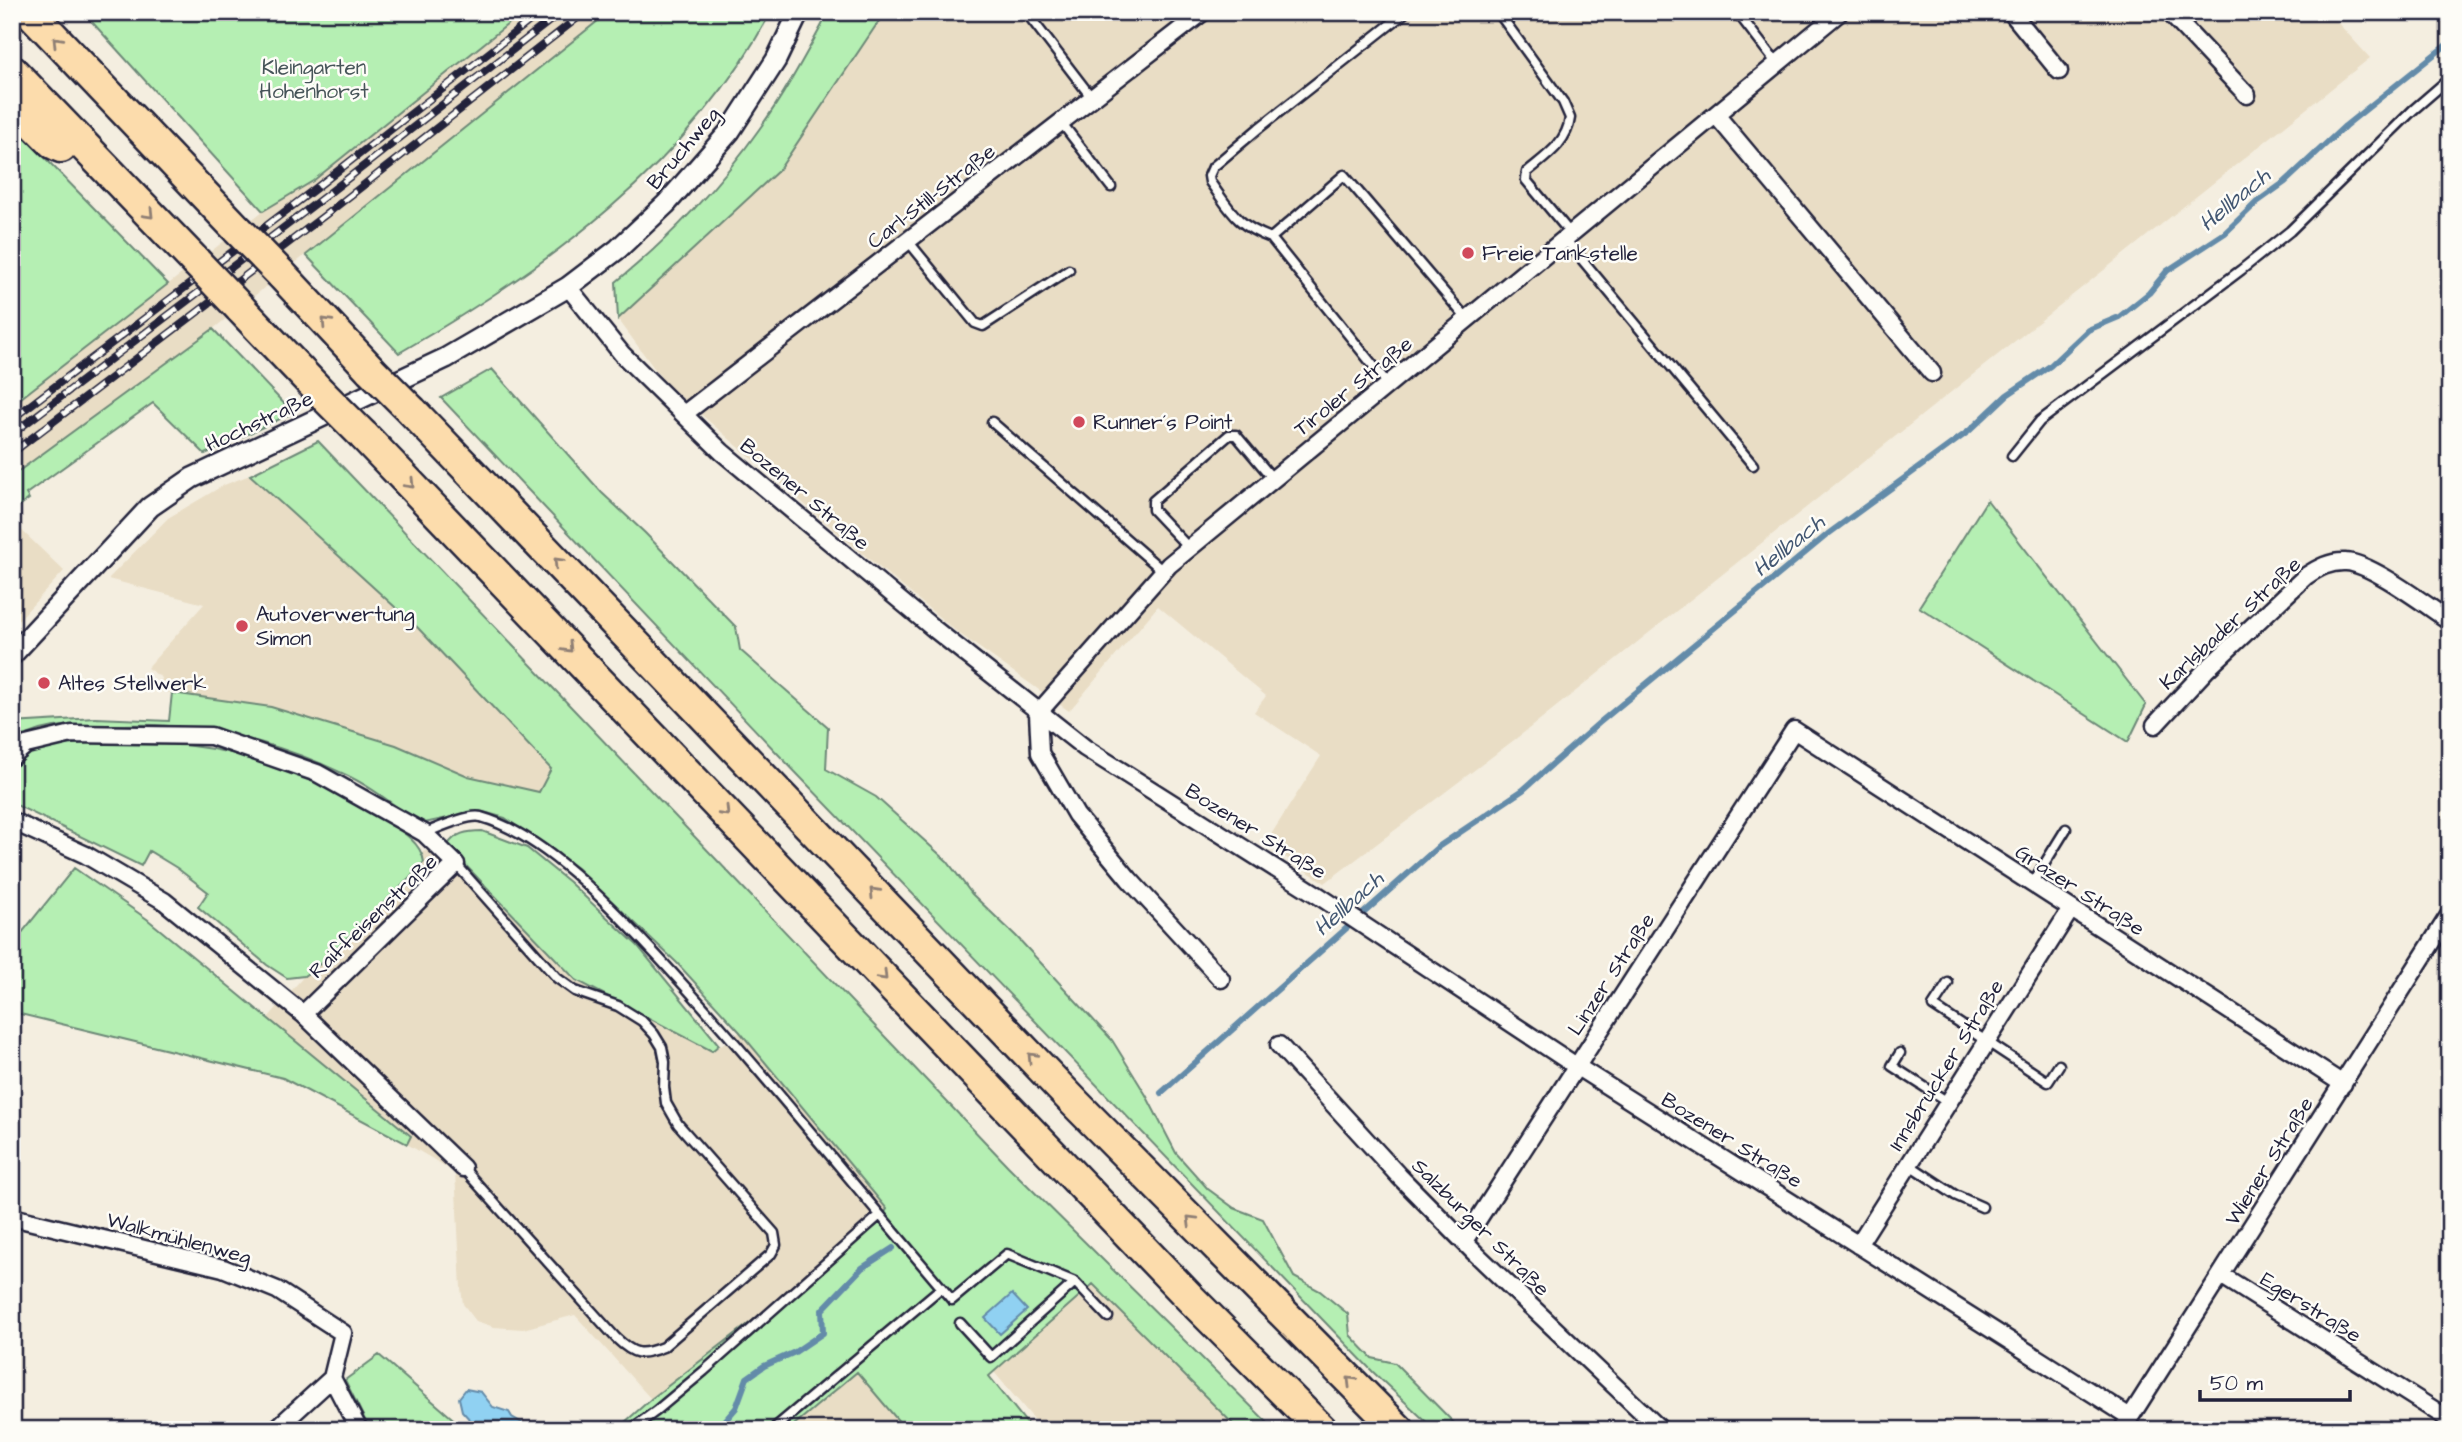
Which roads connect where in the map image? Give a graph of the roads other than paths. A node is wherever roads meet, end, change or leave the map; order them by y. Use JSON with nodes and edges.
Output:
{"nodes":[{"id":1,"x":30,"y":12,"type":"edge"},
{"id":2,"x":58,"y":12,"type":"edge"},
{"id":3,"x":799,"y":12,"type":"edge"},
{"id":4,"x":1026,"y":12,"type":"edge"},
{"id":5,"x":1203,"y":12,"type":"edge"},
{"id":6,"x":1406,"y":12,"type":"edge"},
{"id":7,"x":1498,"y":12,"type":"edge"},
{"id":8,"x":1737,"y":12,"type":"edge"},
{"id":9,"x":1840,"y":12,"type":"edge"},
{"id":10,"x":2011,"y":12,"type":"edge"},
{"id":11,"x":2169,"y":12,"type":"edge"},
{"id":12,"x":1777,"y":64,"type":"junction"},
{"id":13,"x":12,"y":71,"type":"edge"},
{"id":14,"x":2059,"y":71,"type":"dead end"},
{"id":15,"x":2450,"y":78,"type":"edge"},
{"id":16,"x":2247,"y":95,"type":"dead end"},
{"id":17,"x":1092,"y":98,"type":"junction"},
{"id":18,"x":12,"y":102,"type":"edge"},
{"id":19,"x":1716,"y":115,"type":"junction"},
{"id":20,"x":1061,"y":122,"type":"junction"},
{"id":21,"x":138,"y":126,"type":"junction"},
{"id":22,"x":103,"y":167,"type":"junction"},
{"id":23,"x":1111,"y":187,"type":"dead end"},
{"id":24,"x":1568,"y":236,"type":"junction"},
{"id":25,"x":1271,"y":238,"type":"junction"},
{"id":26,"x":908,"y":241,"type":"junction"},
{"id":27,"x":1069,"y":270,"type":"dead end"},
{"id":28,"x":568,"y":286,"type":"junction"},
{"id":29,"x":1467,"y":320,"type":"junction"},
{"id":30,"x":1932,"y":373,"type":"dead end"},
{"id":31,"x":1388,"y":384,"type":"junction"},
{"id":32,"x":684,"y":414,"type":"junction"},
{"id":33,"x":992,"y":422,"type":"dead end"},
{"id":34,"x":2012,"y":456,"type":"dead end"},
{"id":35,"x":1754,"y":465,"type":"dead end"},
{"id":36,"x":1273,"y":478,"type":"junction"},
{"id":37,"x":1189,"y":548,"type":"junction"},
{"id":38,"x":1163,"y":571,"type":"junction"},
{"id":39,"x":2450,"y":621,"type":"edge"},
{"id":40,"x":12,"y":655,"type":"edge"},
{"id":41,"x":1038,"y":713,"type":"junction"},
{"id":42,"x":2155,"y":725,"type":"dead end"},
{"id":43,"x":1794,"y":730,"type":"joint"},
{"id":44,"x":12,"y":757,"type":"edge"},
{"id":45,"x":12,"y":821,"type":"edge"},
{"id":46,"x":2066,"y":829,"type":"dead end"},
{"id":47,"x":424,"y":833,"type":"junction"},
{"id":48,"x":456,"y":864,"type":"junction"},
{"id":49,"x":2032,"y":884,"type":"junction"},
{"id":50,"x":2071,"y":909,"type":"junction"},
{"id":51,"x":2450,"y":915,"type":"edge"},
{"id":52,"x":1221,"y":979,"type":"dead end"},
{"id":53,"x":1948,"y":983,"type":"dead end"},
{"id":54,"x":303,"y":1014,"type":"junction"},
{"id":55,"x":1986,"y":1041,"type":"junction"},
{"id":56,"x":1279,"y":1045,"type":"dead end"},
{"id":57,"x":1900,"y":1054,"type":"dead end"},
{"id":58,"x":2059,"y":1065,"type":"dead end"},
{"id":59,"x":1576,"y":1066,"type":"junction"},
{"id":60,"x":2343,"y":1084,"type":"junction"},
{"id":61,"x":1948,"y":1101,"type":"junction"},
{"id":62,"x":1908,"y":1164,"type":"junction"},
{"id":63,"x":463,"y":1168,"type":"joint"},
{"id":64,"x":1982,"y":1207,"type":"dead end"},
{"id":65,"x":880,"y":1215,"type":"junction"},
{"id":66,"x":12,"y":1217,"type":"edge"},
{"id":67,"x":1464,"y":1241,"type":"junction"},
{"id":68,"x":1858,"y":1245,"type":"junction"},
{"id":69,"x":2221,"y":1275,"type":"junction"},
{"id":70,"x":1075,"y":1282,"type":"junction"},
{"id":71,"x":941,"y":1287,"type":"junction"},
{"id":72,"x":1108,"y":1317,"type":"dead end"},
{"id":73,"x":960,"y":1323,"type":"dead end"},
{"id":74,"x":332,"y":1378,"type":"junction"},
{"id":75,"x":2450,"y":1420,"type":"edge"},
{"id":76,"x":2126,"y":1424,"type":"edge"},
{"id":77,"x":275,"y":1430,"type":"edge"},
{"id":78,"x":359,"y":1430,"type":"edge"},
{"id":79,"x":630,"y":1430,"type":"edge"},
{"id":80,"x":772,"y":1430,"type":"edge"},
{"id":81,"x":1322,"y":1430,"type":"edge"},
{"id":82,"x":1399,"y":1430,"type":"edge"},
{"id":83,"x":1661,"y":1430,"type":"edge"}],
"edges":[{"from":21,"to":1,"type":"highway","one_way":true},
{"from":2,"to":21,"type":"highway"},
{"from":3,"to":28,"type":"street","name":"Bruchweg"},
{"from":4,"to":17,"type":"lane"},
{"from":5,"to":17,"type":"street","name":"Carl-Still-Straße"},
{"from":6,"to":25,"type":"lane"},
{"from":7,"to":24,"type":"lane"},
{"from":8,"to":12,"type":"lane"},
{"from":9,"to":12,"type":"street","name":"Tiroler Straße"},
{"from":10,"to":14,"type":"street"},
{"from":11,"to":16,"type":"street"},
{"from":12,"to":19,"type":"street","name":"Tiroler Straße"},
{"from":13,"to":22,"type":"highway"},
{"from":15,"to":34,"type":"lane"},
{"from":17,"to":20,"type":"street","name":"Carl-Still-Straße"},
{"from":18,"to":22,"type":"highway"},
{"from":19,"to":24,"type":"street","name":"Tiroler Straße"},
{"from":19,"to":30,"type":"street"},
{"from":20,"to":23,"type":"lane"},
{"from":20,"to":26,"type":"street","name":"Carl-Still-Straße"},
{"from":82,"to":21,"type":"highway","one_way":true,"bridge":true},
{"from":22,"to":81,"type":"highway","one_way":true,"bridge":true},
{"from":24,"to":29,"type":"street","name":"Tiroler Straße"},
{"from":24,"to":35,"type":"lane"},
{"from":25,"to":29,"type":"lane"},
{"from":25,"to":31,"type":"lane"},
{"from":26,"to":27,"type":"lane"},
{"from":26,"to":32,"type":"street","name":"Carl-Still-Straße"},
{"from":28,"to":32,"type":"street","name":"Bozener Straße"},
{"from":28,"to":40,"type":"street","name":"Hochstraße"},
{"from":29,"to":31,"type":"street","name":"Tiroler Straße"},
{"from":31,"to":36,"type":"street","name":"Tiroler Straße"},
{"from":32,"to":41,"type":"street","name":"Bozener Straße"},
{"from":33,"to":38,"type":"lane"},
{"from":36,"to":37,"type":"street","name":"Tiroler Straße"},
{"from":36,"to":37,"type":"lane"},
{"from":37,"to":38,"type":"street","name":"Tiroler Straße"},
{"from":38,"to":41,"type":"street","name":"Tiroler Straße"},
{"from":39,"to":42,"type":"street","name":"Karlsbader Straße"},
{"from":41,"to":52,"type":"street"},
{"from":41,"to":59,"type":"street","name":"Bozener Straße"},
{"from":43,"to":49,"type":"street","name":"Grazer Straße"},
{"from":43,"to":59,"type":"street","name":"Linzer Straße"},
{"from":44,"to":47,"type":"street","name":"Raiffeisenstraße"},
{"from":45,"to":54,"type":"street"},
{"from":46,"to":49,"type":"lane"},
{"from":47,"to":48,"type":"street","name":"Raiffeisenstraße"},
{"from":47,"to":65,"type":"lane"},
{"from":48,"to":54,"type":"street","name":"Raiffeisenstraße"},
{"from":48,"to":63,"type":"lane"},
{"from":49,"to":50,"type":"street","name":"Grazer Straße"},
{"from":50,"to":55,"type":"street","name":"Innsbrucker Straße"},
{"from":50,"to":60,"type":"street","name":"Grazer Straße"},
{"from":51,"to":60,"type":"street","name":"Wiener Straße"},
{"from":53,"to":55,"type":"lane"},
{"from":54,"to":63,"type":"street"},
{"from":55,"to":58,"type":"lane"},
{"from":55,"to":61,"type":"street","name":"Innsbrucker Straße"},
{"from":56,"to":67,"type":"street","name":"Salzburger Straße"},
{"from":57,"to":61,"type":"lane"},
{"from":59,"to":67,"type":"street","name":"Linzer Straße"},
{"from":59,"to":68,"type":"street","name":"Bozener Straße"},
{"from":60,"to":69,"type":"street","name":"Wiener Straße"},
{"from":61,"to":62,"type":"street","name":"Innsbrucker Straße"},
{"from":62,"to":64,"type":"lane"},
{"from":62,"to":68,"type":"street","name":"Innsbrucker Straße"},
{"from":65,"to":71,"type":"lane"},
{"from":65,"to":79,"type":"lane"},
{"from":66,"to":74,"type":"street","name":"Walkmühlenweg"},
{"from":67,"to":83,"type":"street","name":"Salzburger Straße"},
{"from":68,"to":76,"type":"street","name":"Bozener Straße"},
{"from":69,"to":75,"type":"street","name":"Egerstraße"},
{"from":69,"to":76,"type":"street","name":"Wiener Straße"},
{"from":70,"to":71,"type":"lane"},
{"from":70,"to":72,"type":"lane"},
{"from":70,"to":73,"type":"lane"},
{"from":71,"to":80,"type":"lane"},
{"from":74,"to":77,"type":"street"},
{"from":74,"to":78,"type":"street"}]}
